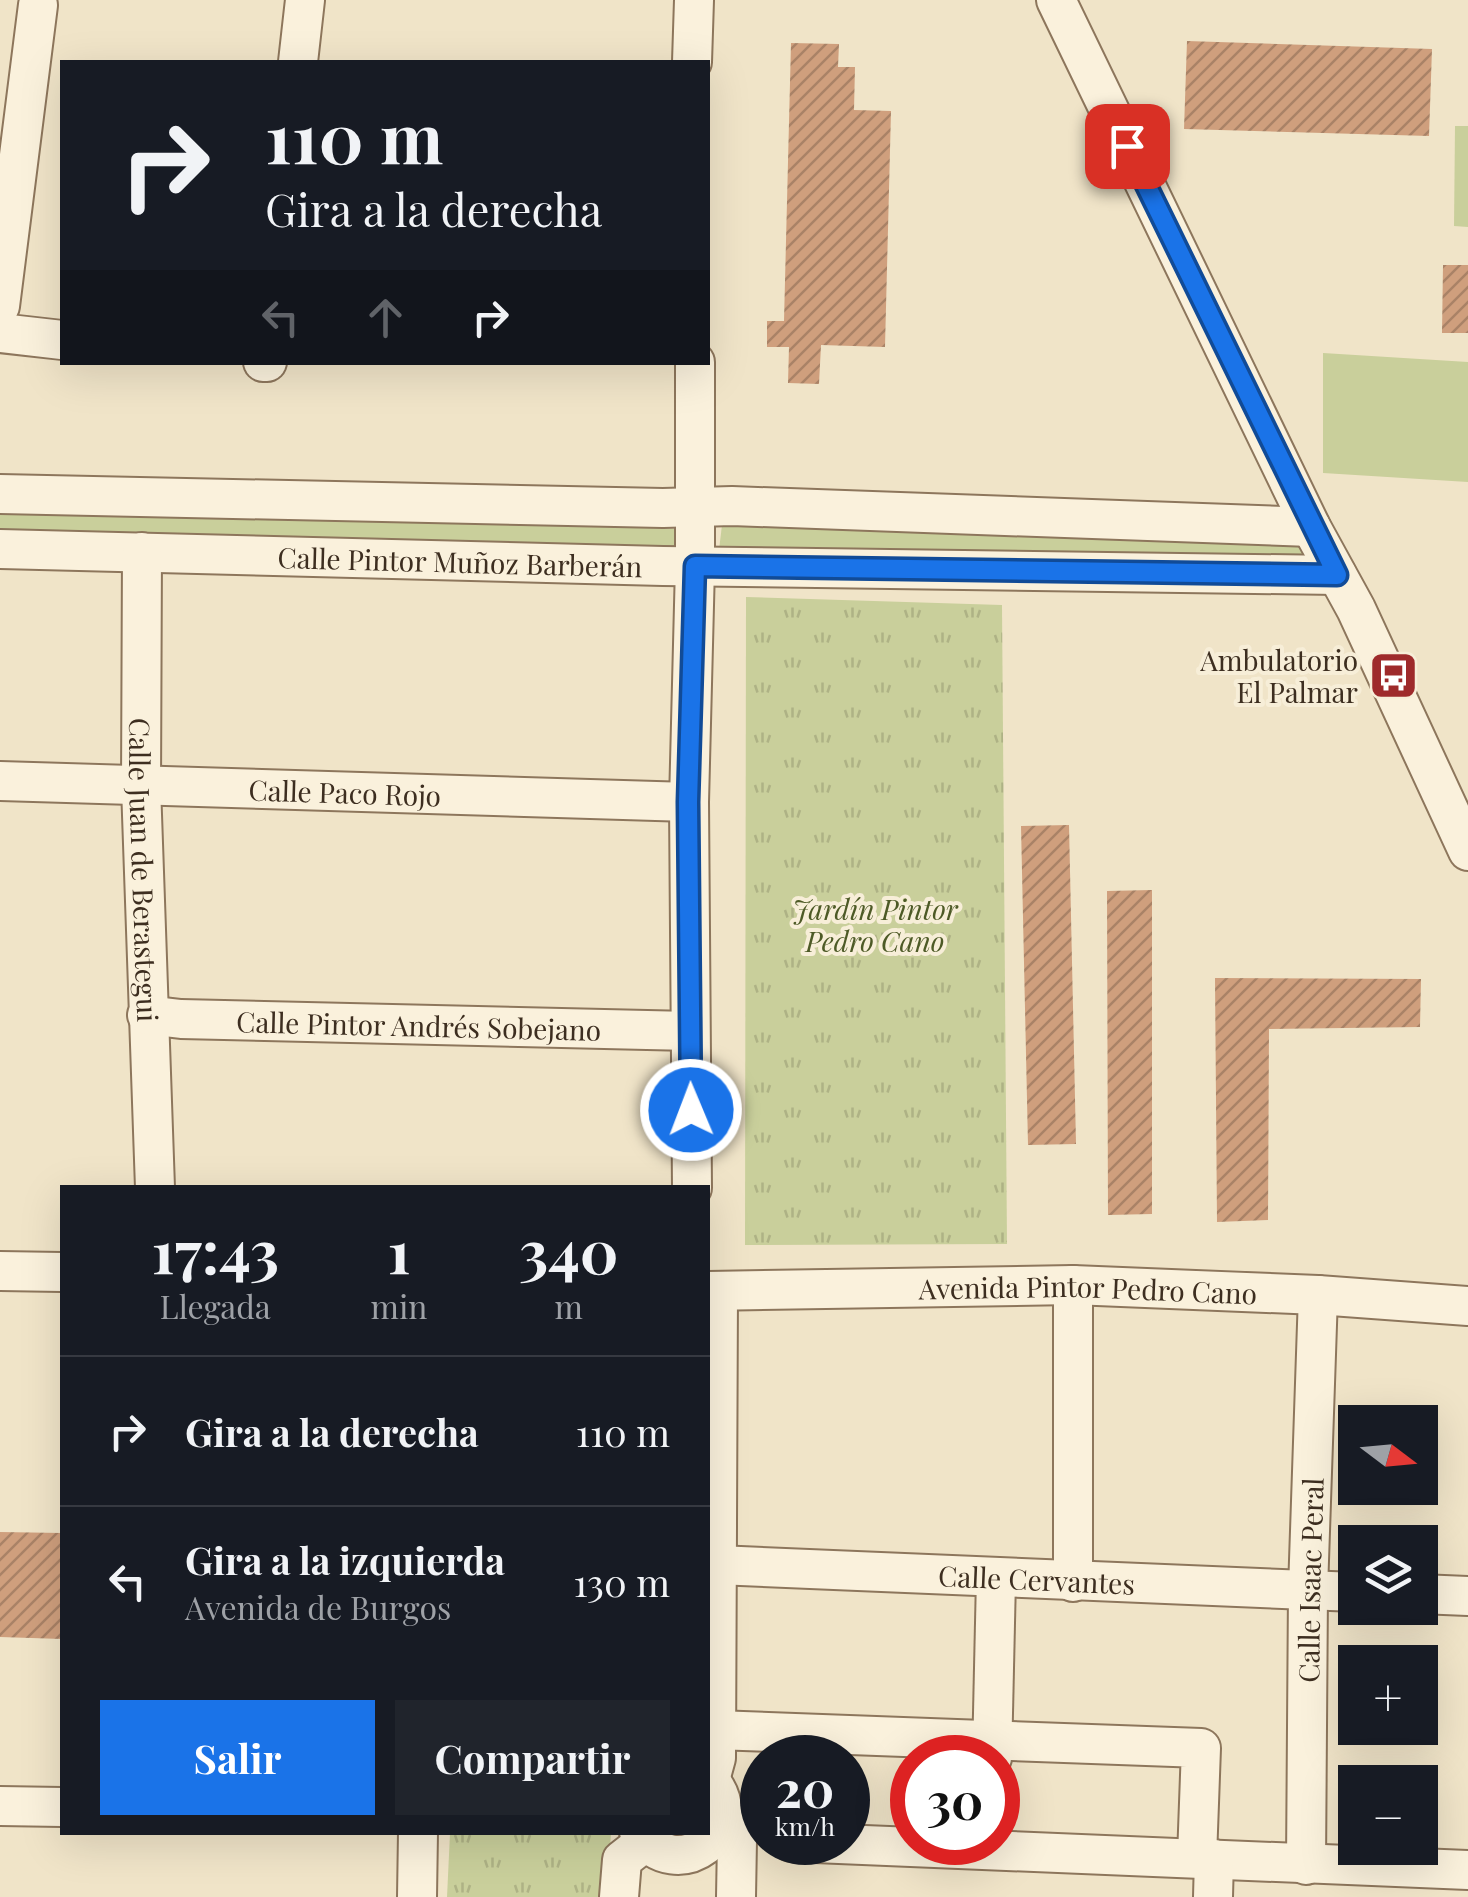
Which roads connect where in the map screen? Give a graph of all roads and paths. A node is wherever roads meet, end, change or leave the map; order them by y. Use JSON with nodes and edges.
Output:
{"nodes":[{"id":1,"x":305,"y":0,"type":"edge"},
{"id":2,"x":694,"y":0,"type":"edge"},
{"id":3,"x":1056,"y":0,"type":"edge"},
{"id":4,"x":38,"y":4,"type":"dead end"},
{"id":5,"x":298,"y":60,"type":"edge"},
{"id":6,"x":692,"y":60,"type":"edge"},
{"id":7,"x":0,"y":306,"type":"edge"},
{"id":8,"x":0,"y":333,"type":"edge"},
{"id":9,"x":60,"y":340,"type":"edge"},
{"id":10,"x":695,"y":365,"type":"edge"},
{"id":11,"x":0,"y":494,"type":"edge"},
{"id":12,"x":696,"y":508,"type":"junction"},
{"id":13,"x":1312,"y":527,"type":"junction"},
{"id":14,"x":0,"y":549,"type":"edge"},
{"id":15,"x":142,"y":552,"type":"junction"},
{"id":16,"x":695,"y":566,"type":"junction"},
{"id":17,"x":1337,"y":575,"type":"junction"},
{"id":18,"x":0,"y":782,"type":"edge"},
{"id":19,"x":141,"y":786,"type":"junction"},
{"id":20,"x":688,"y":802,"type":"junction"},
{"id":21,"x":1468,"y":848,"type":"edge"},
{"id":22,"x":147,"y":1015,"type":"junction"},
{"id":23,"x":690,"y":1031,"type":"junction"},
{"id":24,"x":155,"y":1185,"type":"edge"},
{"id":25,"x":692,"y":1185,"type":"edge"},
{"id":26,"x":0,"y":1271,"type":"edge"},
{"id":27,"x":60,"y":1272,"type":"edge"},
{"id":28,"x":1073,"y":1285,"type":"junction"},
{"id":29,"x":713,"y":1291,"type":"edge"},
{"id":30,"x":1318,"y":1296,"type":"junction"},
{"id":31,"x":1468,"y":1306,"type":"edge"},
{"id":32,"x":717,"y":1565,"type":"junction"},
{"id":33,"x":996,"y":1578,"type":"junction"},
{"id":34,"x":1073,"y":1582,"type":"junction"},
{"id":35,"x":1308,"y":1590,"type":"junction"},
{"id":36,"x":1338,"y":1591,"type":"edge"},
{"id":37,"x":1438,"y":1595,"type":"edge"},
{"id":38,"x":1468,"y":1596,"type":"edge"},
{"id":39,"x":715,"y":1730,"type":"junction"},
{"id":40,"x":992,"y":1735,"type":"edge"},
{"id":41,"x":890,"y":1743,"type":"edge"},
{"id":42,"x":1020,"y":1750,"type":"edge"},
{"id":43,"x":0,"y":1806,"type":"edge"},
{"id":44,"x":60,"y":1807,"type":"edge"},
{"id":45,"x":725,"y":1816,"type":"edge"},
{"id":46,"x":418,"y":1835,"type":"edge"},
{"id":47,"x":642,"y":1837,"type":"edge"},
{"id":48,"x":1020,"y":1849,"type":"edge"},
{"id":49,"x":1206,"y":1858,"type":"junction"},
{"id":50,"x":1306,"y":1865,"type":"junction"},
{"id":51,"x":1468,"y":1870,"type":"edge"},
{"id":52,"x":417,"y":1897,"type":"edge"},
{"id":53,"x":620,"y":1897,"type":"edge"},
{"id":54,"x":736,"y":1897,"type":"edge"},
{"id":55,"x":1214,"y":1897,"type":"edge"}],
"edges":[{"from":1,"to":5,"type":"street"},
{"from":2,"to":6,"type":"street"},
{"from":3,"to":13,"type":"street"},
{"from":4,"to":7,"type":"street"},
{"from":8,"to":9,"type":"street"},
{"from":10,"to":12,"type":"street"},
{"from":11,"to":12,"type":"street","name":"Calle Pintor Muñoz Barberán"},
{"from":12,"to":13,"type":"street","name":"Calle Pintor Muñoz Barberán"},
{"from":12,"to":16,"type":"street"},
{"from":13,"to":17,"type":"street"},
{"from":14,"to":15,"type":"street","name":"Calle Pintor Muñoz Barberán"},
{"from":15,"to":16,"type":"street","name":"Calle Pintor Muñoz Barberán"},
{"from":15,"to":19,"type":"street","name":"Calle Juan de Berastegui"},
{"from":16,"to":17,"type":"street","name":"Calle Pintor Muñoz Barberán"},
{"from":16,"to":20,"type":"street"},
{"from":17,"to":21,"type":"street"},
{"from":18,"to":19,"type":"street","name":"Calle Paco Rojo"},
{"from":19,"to":20,"type":"street","name":"Calle Paco Rojo"},
{"from":19,"to":22,"type":"street","name":"Calle Juan de Berastegui"},
{"from":20,"to":23,"type":"street"},
{"from":22,"to":23,"type":"street","name":"Calle Pintor Andrés Sobejano"},
{"from":22,"to":24,"type":"street","name":"Calle Juan de Berastegui"},
{"from":23,"to":25,"type":"street"},
{"from":26,"to":27,"type":"street"},
{"from":28,"to":29,"type":"street","name":"Avenida Pintor Pedro Cano"},
{"from":28,"to":30,"type":"street","name":"Avenida Pintor Pedro Cano"},
{"from":28,"to":34,"type":"street"},
{"from":29,"to":32,"type":"street"},
{"from":30,"to":31,"type":"street","name":"Avenida Pintor Pedro Cano"},
{"from":30,"to":35,"type":"street","name":"Calle Isaac Peral"},
{"from":32,"to":33,"type":"street","name":"Calle Cervantes"},
{"from":32,"to":39,"type":"street"},
{"from":33,"to":34,"type":"street","name":"Calle Cervantes"},
{"from":33,"to":40,"type":"street"},
{"from":34,"to":35,"type":"street","name":"Calle Cervantes"},
{"from":35,"to":36,"type":"street","name":"Calle Cervantes"},
{"from":35,"to":50,"type":"street","name":"Calle Isaac Peral"},
{"from":37,"to":38,"type":"street"},
{"from":39,"to":41,"type":"street"},
{"from":39,"to":45,"type":"street"},
{"from":42,"to":49,"type":"street"},
{"from":43,"to":44,"type":"street"},
{"from":45,"to":47,"type":"street"},
{"from":45,"to":54,"type":"street"},
{"from":46,"to":52,"type":"street"},
{"from":47,"to":53,"type":"street"},
{"from":48,"to":49,"type":"street"},
{"from":49,"to":50,"type":"street"},
{"from":49,"to":55,"type":"street"},
{"from":50,"to":51,"type":"street"}]}
